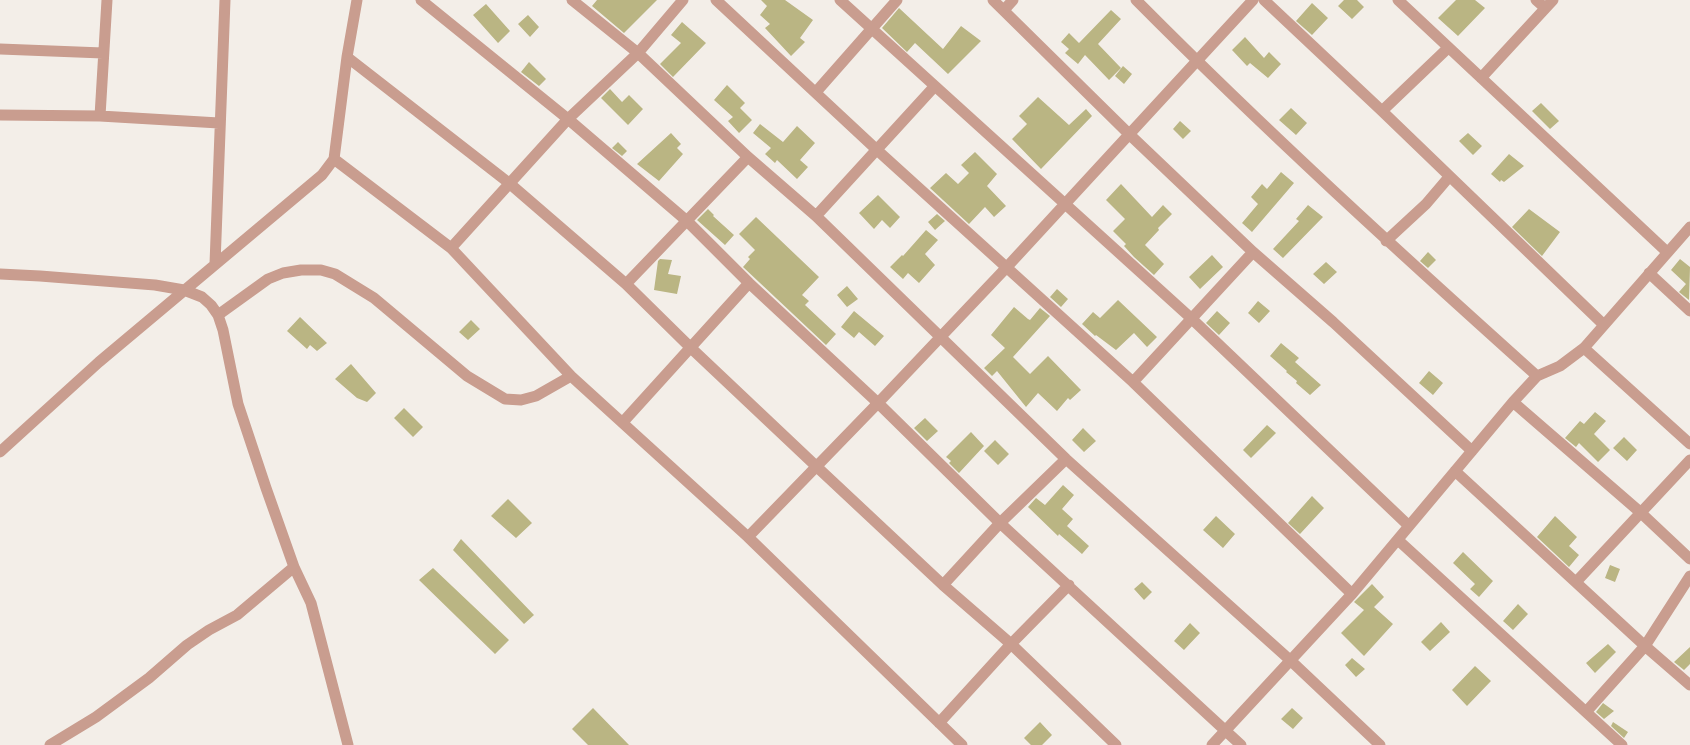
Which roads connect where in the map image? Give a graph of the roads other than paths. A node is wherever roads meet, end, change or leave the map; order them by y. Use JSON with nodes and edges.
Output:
{"nodes":[{"id":1,"x":107,"y":0,"type":"edge"},
{"id":2,"x":225,"y":0,"type":"edge"},
{"id":3,"x":358,"y":0,"type":"edge"},
{"id":4,"x":421,"y":0,"type":"edge"},
{"id":5,"x":572,"y":0,"type":"edge"},
{"id":6,"x":683,"y":0,"type":"edge"},
{"id":7,"x":716,"y":0,"type":"edge"},
{"id":8,"x":840,"y":0,"type":"edge"},
{"id":9,"x":898,"y":0,"type":"edge"},
{"id":10,"x":993,"y":0,"type":"edge"},
{"id":11,"x":1014,"y":0,"type":"edge"},
{"id":12,"x":1136,"y":0,"type":"edge"},
{"id":13,"x":1253,"y":0,"type":"edge"},
{"id":14,"x":1264,"y":0,"type":"edge"},
{"id":15,"x":1398,"y":0,"type":"edge"},
{"id":16,"x":1536,"y":0,"type":"edge"},
{"id":17,"x":1549,"y":4,"type":"edge"},
{"id":18,"x":1004,"y":10,"type":"junction"},
{"id":19,"x":872,"y":30,"type":"junction"},
{"id":20,"x":1448,"y":48,"type":"junction"},
{"id":21,"x":0,"y":49,"type":"edge"},
{"id":22,"x":103,"y":53,"type":"junction"},
{"id":23,"x":638,"y":53,"type":"junction"},
{"id":24,"x":347,"y":57,"type":"junction"},
{"id":25,"x":1197,"y":61,"type":"junction"},
{"id":26,"x":1481,"y":78,"type":"junction"},
{"id":27,"x":934,"y":87,"type":"junction"},
{"id":28,"x":816,"y":92,"type":"junction"},
{"id":29,"x":1382,"y":111,"type":"junction"},
{"id":30,"x":0,"y":115,"type":"edge"},
{"id":31,"x":100,"y":116,"type":"junction"},
{"id":32,"x":568,"y":119,"type":"junction"},
{"id":33,"x":219,"y":123,"type":"junction"},
{"id":34,"x":1130,"y":135,"type":"junction"},
{"id":35,"x":877,"y":150,"type":"junction"},
{"id":36,"x":748,"y":157,"type":"junction"},
{"id":37,"x":334,"y":159,"type":"junction"},
{"id":38,"x":1449,"y":177,"type":"junction"},
{"id":39,"x":509,"y":183,"type":"junction"},
{"id":40,"x":1064,"y":204,"type":"junction"},
{"id":41,"x":816,"y":216,"type":"junction"},
{"id":42,"x":687,"y":222,"type":"junction"},
{"id":43,"x":1690,"y":227,"type":"edge"},
{"id":44,"x":1386,"y":241,"type":"junction"},
{"id":45,"x":451,"y":248,"type":"junction"},
{"id":46,"x":1253,"y":252,"type":"junction"},
{"id":47,"x":1667,"y":252,"type":"junction"},
{"id":48,"x":215,"y":264,"type":"junction"},
{"id":49,"x":1006,"y":268,"type":"junction"},
{"id":50,"x":1649,"y":273,"type":"junction"},
{"id":51,"x":0,"y":274,"type":"edge"},
{"id":52,"x":749,"y":283,"type":"junction"},
{"id":53,"x":626,"y":284,"type":"junction"},
{"id":54,"x":184,"y":290,"type":"junction"},
{"id":55,"x":1690,"y":311,"type":"edge"},
{"id":56,"x":218,"y":315,"type":"junction"},
{"id":57,"x":1192,"y":320,"type":"junction"},
{"id":58,"x":1604,"y":325,"type":"junction"},
{"id":59,"x":940,"y":337,"type":"junction"},
{"id":60,"x":691,"y":348,"type":"junction"},
{"id":61,"x":1584,"y":348,"type":"junction"},
{"id":62,"x":571,"y":376,"type":"junction"},
{"id":63,"x":1537,"y":376,"type":"junction"},
{"id":64,"x":1133,"y":382,"type":"junction"},
{"id":65,"x":1513,"y":402,"type":"junction"},
{"id":66,"x":878,"y":403,"type":"junction"},
{"id":67,"x":623,"y":422,"type":"junction"},
{"id":68,"x":1690,"y":444,"type":"edge"},
{"id":69,"x":1472,"y":451,"type":"junction"},
{"id":70,"x":0,"y":452,"type":"edge"},
{"id":71,"x":1066,"y":459,"type":"junction"},
{"id":72,"x":1690,"y":460,"type":"edge"},
{"id":73,"x":817,"y":467,"type":"junction"},
{"id":74,"x":1455,"y":471,"type":"junction"},
{"id":75,"x":1640,"y":512,"type":"junction"},
{"id":76,"x":1000,"y":523,"type":"junction"},
{"id":77,"x":1409,"y":526,"type":"junction"},
{"id":78,"x":748,"y":537,"type":"junction"},
{"id":79,"x":1398,"y":540,"type":"junction"},
{"id":80,"x":1690,"y":559,"type":"edge"},
{"id":81,"x":294,"y":567,"type":"junction"},
{"id":82,"x":1690,"y":576,"type":"edge"},
{"id":83,"x":1576,"y":582,"type":"junction"},
{"id":84,"x":943,"y":584,"type":"junction"},
{"id":85,"x":1069,"y":586,"type":"junction"},
{"id":86,"x":1352,"y":594,"type":"junction"},
{"id":87,"x":1011,"y":644,"type":"junction"},
{"id":88,"x":1645,"y":646,"type":"junction"},
{"id":89,"x":1290,"y":660,"type":"junction"},
{"id":90,"x":1690,"y":685,"type":"edge"},
{"id":91,"x":1586,"y":712,"type":"junction"},
{"id":92,"x":939,"y":723,"type":"junction"},
{"id":93,"x":1225,"y":730,"type":"junction"},
{"id":94,"x":50,"y":745,"type":"edge"},
{"id":95,"x":348,"y":745,"type":"edge"},
{"id":96,"x":962,"y":745,"type":"edge"},
{"id":97,"x":1116,"y":745,"type":"edge"},
{"id":98,"x":1212,"y":745,"type":"edge"},
{"id":99,"x":1241,"y":745,"type":"edge"},
{"id":100,"x":1380,"y":745,"type":"edge"},
{"id":101,"x":1622,"y":745,"type":"edge"}],
"edges":[{"from":1,"to":22,"type":"street"},
{"from":2,"to":33,"type":"street"},
{"from":3,"to":24,"type":"street"},
{"from":4,"to":32,"type":"street"},
{"from":5,"to":23,"type":"street"},
{"from":6,"to":23,"type":"street"},
{"from":7,"to":28,"type":"street"},
{"from":8,"to":19,"type":"street"},
{"from":9,"to":19,"type":"street"},
{"from":10,"to":18,"type":"street"},
{"from":11,"to":18,"type":"street"},
{"from":12,"to":25,"type":"street"},
{"from":13,"to":25,"type":"street"},
{"from":14,"to":29,"type":"street"},
{"from":15,"to":20,"type":"street"},
{"from":16,"to":17,"type":"street"},
{"from":17,"to":26,"type":"street"},
{"from":18,"to":34,"type":"street"},
{"from":19,"to":27,"type":"street"},
{"from":19,"to":28,"type":"street"},
{"from":20,"to":26,"type":"street"},
{"from":20,"to":29,"type":"street"},
{"from":21,"to":22,"type":"street"},
{"from":22,"to":31,"type":"street"},
{"from":23,"to":32,"type":"street"},
{"from":23,"to":36,"type":"street"},
{"from":24,"to":37,"type":"street"},
{"from":24,"to":39,"type":"street"},
{"from":25,"to":34,"type":"street"},
{"from":25,"to":44,"type":"street"},
{"from":26,"to":47,"type":"street"},
{"from":27,"to":35,"type":"street"},
{"from":27,"to":40,"type":"street"},
{"from":28,"to":35,"type":"street"},
{"from":29,"to":38,"type":"street"},
{"from":30,"to":31,"type":"street"},
{"from":31,"to":33,"type":"street"},
{"from":32,"to":39,"type":"street"},
{"from":32,"to":42,"type":"street"},
{"from":33,"to":48,"type":"street"},
{"from":34,"to":40,"type":"street"},
{"from":34,"to":46,"type":"street"},
{"from":35,"to":41,"type":"street"},
{"from":35,"to":49,"type":"street"},
{"from":36,"to":41,"type":"street"},
{"from":36,"to":42,"type":"street"},
{"from":37,"to":45,"type":"street"},
{"from":37,"to":48,"type":"street"},
{"from":38,"to":44,"type":"street"},
{"from":38,"to":58,"type":"street"},
{"from":39,"to":45,"type":"street"},
{"from":39,"to":53,"type":"street"},
{"from":40,"to":49,"type":"street"},
{"from":40,"to":57,"type":"street"},
{"from":41,"to":59,"type":"street"},
{"from":42,"to":52,"type":"street"},
{"from":42,"to":53,"type":"street"},
{"from":43,"to":47,"type":"street"},
{"from":44,"to":63,"type":"street"},
{"from":45,"to":62,"type":"street"},
{"from":46,"to":57,"type":"street"},
{"from":46,"to":69,"type":"street"},
{"from":47,"to":50,"type":"street"},
{"from":48,"to":54,"type":"street"},
{"from":49,"to":59,"type":"street"},
{"from":49,"to":64,"type":"street"},
{"from":50,"to":55,"type":"street"},
{"from":50,"to":58,"type":"street"},
{"from":51,"to":54,"type":"street"},
{"from":52,"to":60,"type":"street"},
{"from":52,"to":66,"type":"street"},
{"from":53,"to":60,"type":"street"},
{"from":54,"to":56,"type":"street"},
{"from":54,"to":70,"type":"street"},
{"from":56,"to":62,"type":"street"},
{"from":56,"to":81,"type":"street"},
{"from":57,"to":64,"type":"street"},
{"from":57,"to":77,"type":"street"},
{"from":58,"to":61,"type":"street"},
{"from":59,"to":66,"type":"street"},
{"from":59,"to":71,"type":"street"},
{"from":60,"to":67,"type":"street"},
{"from":60,"to":73,"type":"street"},
{"from":61,"to":63,"type":"street"},
{"from":61,"to":68,"type":"street"},
{"from":62,"to":67,"type":"street"},
{"from":63,"to":65,"type":"street"},
{"from":64,"to":86,"type":"street"},
{"from":65,"to":69,"type":"street"},
{"from":65,"to":75,"type":"street"},
{"from":66,"to":73,"type":"street"},
{"from":66,"to":76,"type":"street"},
{"from":67,"to":78,"type":"street"},
{"from":69,"to":74,"type":"street"},
{"from":71,"to":76,"type":"street"},
{"from":71,"to":89,"type":"street"},
{"from":72,"to":75,"type":"street"},
{"from":73,"to":78,"type":"street"},
{"from":73,"to":84,"type":"street"},
{"from":74,"to":77,"type":"street"},
{"from":74,"to":83,"type":"street"},
{"from":75,"to":80,"type":"street"},
{"from":75,"to":83,"type":"street"},
{"from":76,"to":84,"type":"street"},
{"from":76,"to":85,"type":"street"},
{"from":77,"to":79,"type":"street"},
{"from":78,"to":92,"type":"street"},
{"from":79,"to":86,"type":"street"},
{"from":79,"to":91,"type":"street"},
{"from":81,"to":94,"type":"street"},
{"from":81,"to":95,"type":"street"},
{"from":82,"to":88,"type":"street"},
{"from":83,"to":88,"type":"street"},
{"from":84,"to":87,"type":"street"},
{"from":85,"to":87,"type":"street"},
{"from":85,"to":93,"type":"street"},
{"from":86,"to":89,"type":"street"},
{"from":87,"to":92,"type":"street"},
{"from":87,"to":97,"type":"street"},
{"from":88,"to":90,"type":"street"},
{"from":88,"to":91,"type":"street"},
{"from":89,"to":93,"type":"street"},
{"from":89,"to":100,"type":"street"},
{"from":91,"to":101,"type":"street"},
{"from":92,"to":96,"type":"street"},
{"from":93,"to":98,"type":"street"},
{"from":93,"to":99,"type":"street"}]}
